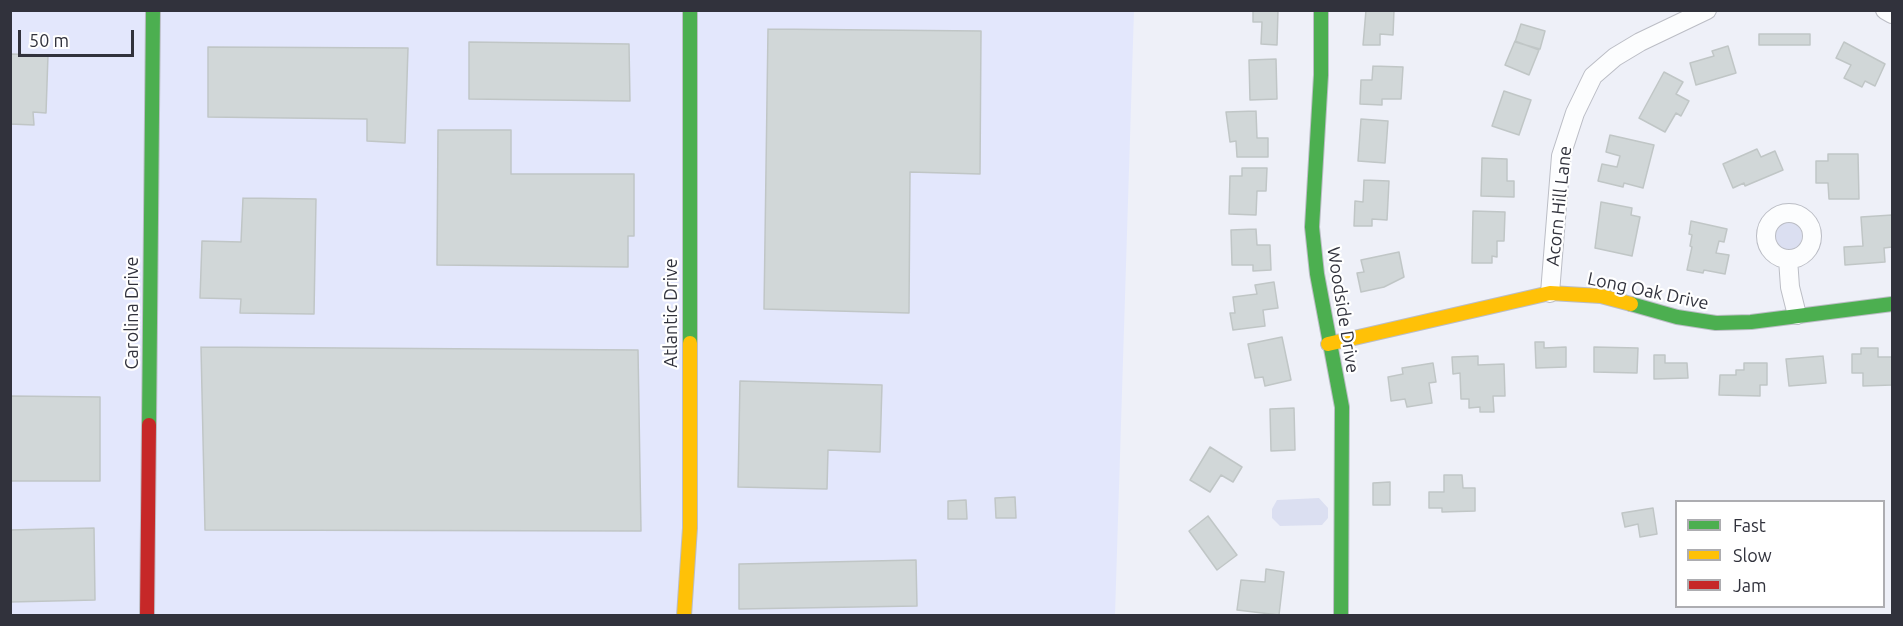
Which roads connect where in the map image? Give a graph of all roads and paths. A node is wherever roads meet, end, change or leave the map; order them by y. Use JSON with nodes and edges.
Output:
{"nodes":[{"id":1,"x":153,"y":10,"type":"edge"},
{"id":2,"x":690,"y":10,"type":"edge"},
{"id":3,"x":1321,"y":10,"type":"edge"},
{"id":4,"x":1707,"y":10,"type":"edge"},
{"id":5,"x":1885,"y":10,"type":"edge"},
{"id":6,"x":1893,"y":14,"type":"edge"},
{"id":7,"x":1788,"y":260,"type":"dead end"},
{"id":8,"x":1550,"y":293,"type":"junction"},
{"id":9,"x":1893,"y":304,"type":"edge"},
{"id":10,"x":1797,"y":315,"type":"junction"},
{"id":11,"x":1328,"y":344,"type":"junction"},
{"id":12,"x":147,"y":615,"type":"edge"},
{"id":13,"x":684,"y":615,"type":"edge"},
{"id":14,"x":1341,"y":615,"type":"edge"}],
"edges":[{"from":1,"to":12,"type":"street","name":"Carolina Drive"},
{"from":2,"to":13,"type":"street","name":"Atlantic Drive"},
{"from":3,"to":11,"type":"street","name":"Woodside Drive"},
{"from":4,"to":8,"type":"street","name":"Acorn Hill Lane"},
{"from":5,"to":6,"type":"street"},
{"from":7,"to":10,"type":"street"},
{"from":8,"to":10,"type":"street","name":"Long Oak Drive"},
{"from":8,"to":11,"type":"street","name":"Long Oak Drive"},
{"from":9,"to":10,"type":"street","name":"Long Oak Drive"},
{"from":11,"to":14,"type":"street","name":"Woodside Drive"}]}
